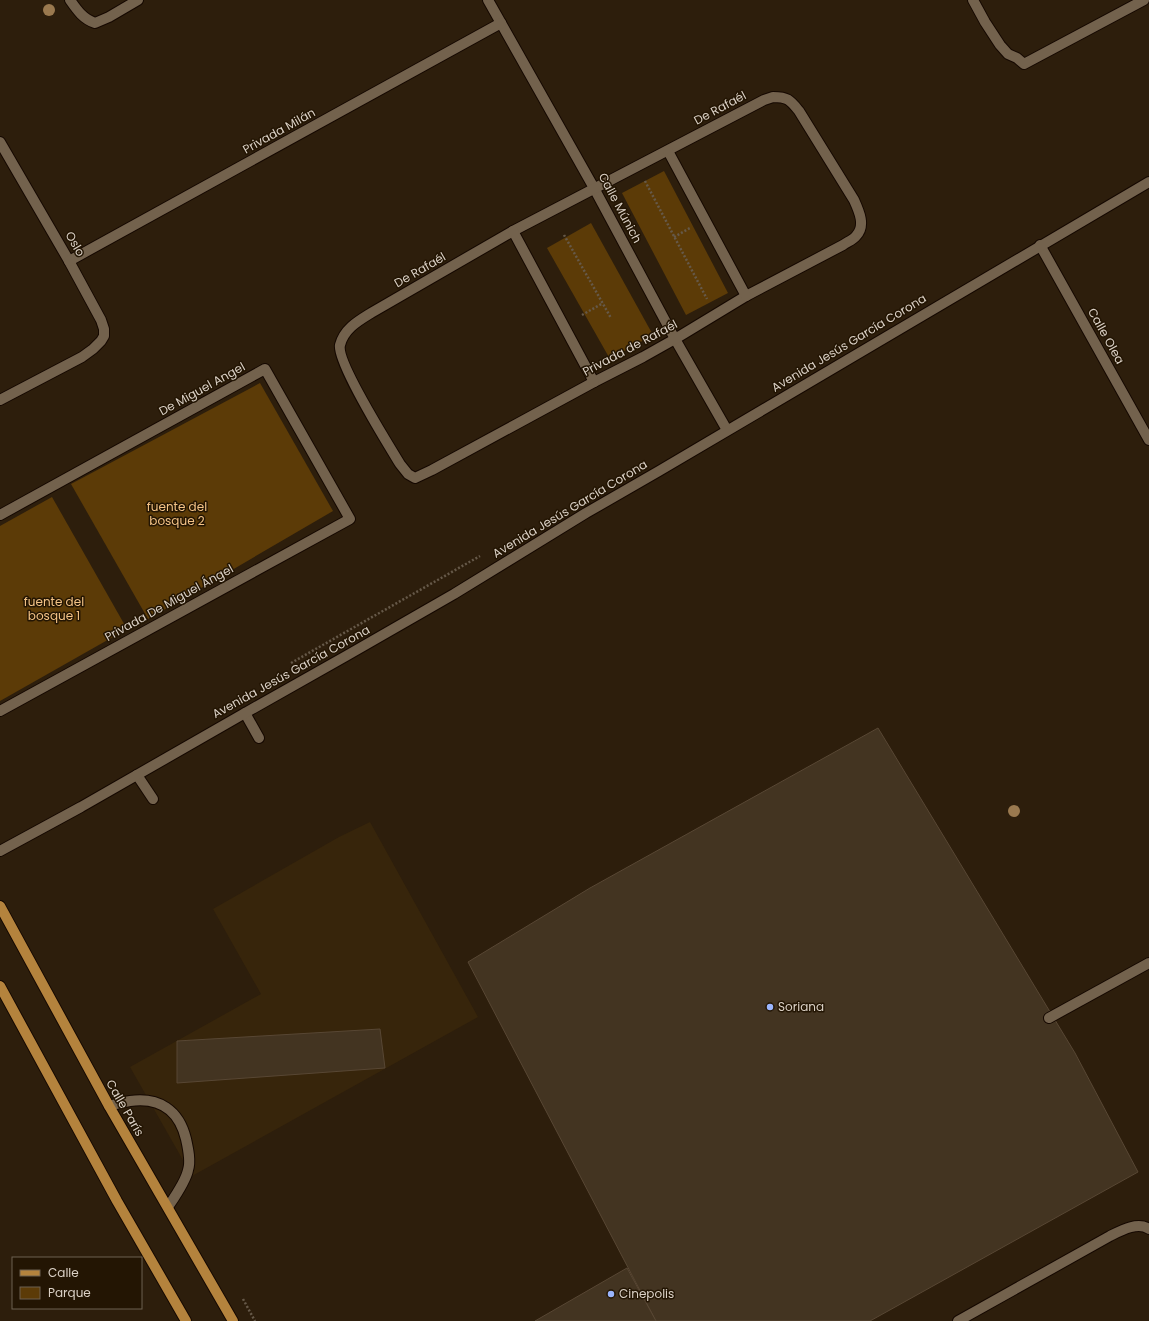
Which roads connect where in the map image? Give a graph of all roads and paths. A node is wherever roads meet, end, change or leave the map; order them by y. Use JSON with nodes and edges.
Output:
{"nodes":[{"id":1,"x":70,"y":0,"type":"edge"},
{"id":2,"x":138,"y":0,"type":"edge"},
{"id":3,"x":488,"y":0,"type":"edge"},
{"id":4,"x":973,"y":0,"type":"edge"},
{"id":5,"x":1144,"y":0,"type":"edge"},
{"id":6,"x":501,"y":23,"type":"junction"},
{"id":7,"x":786,"y":98,"type":"joint"},
{"id":8,"x":0,"y":142,"type":"edge"},
{"id":9,"x":668,"y":151,"type":"junction"},
{"id":10,"x":645,"y":180,"type":"dead end"},
{"id":11,"x":1149,"y":182,"type":"edge"},
{"id":12,"x":594,"y":188,"type":"junction"},
{"id":13,"x":694,"y":226,"type":"dead end"},
{"id":14,"x":513,"y":231,"type":"junction"},
{"id":15,"x":564,"y":235,"type":"dead end"},
{"id":16,"x":674,"y":237,"type":"junction"},
{"id":17,"x":1040,"y":245,"type":"junction"},
{"id":18,"x":70,"y":261,"type":"junction"},
{"id":19,"x":746,"y":296,"type":"junction"},
{"id":20,"x":602,"y":303,"type":"junction"},
{"id":21,"x":710,"y":304,"type":"dead end"},
{"id":22,"x":582,"y":315,"type":"dead end"},
{"id":23,"x":611,"y":318,"type":"dead end"},
{"id":24,"x":344,"y":336,"type":"joint"},
{"id":25,"x":675,"y":339,"type":"junction"},
{"id":26,"x":594,"y":382,"type":"junction"},
{"id":27,"x":0,"y":400,"type":"edge"},
{"id":28,"x":727,"y":430,"type":"junction"},
{"id":29,"x":1149,"y":440,"type":"edge"},
{"id":30,"x":0,"y":515,"type":"edge"},
{"id":31,"x":350,"y":519,"type":"joint"},
{"id":32,"x":0,"y":711,"type":"edge"},
{"id":33,"x":245,"y":713,"type":"junction"},
{"id":34,"x":259,"y":738,"type":"dead end"},
{"id":35,"x":137,"y":775,"type":"junction"},
{"id":36,"x":153,"y":799,"type":"dead end"},
{"id":37,"x":0,"y":851,"type":"edge"},
{"id":38,"x":0,"y":906,"type":"edge"},
{"id":39,"x":1149,"y":964,"type":"edge"},
{"id":40,"x":0,"y":986,"type":"edge"},
{"id":41,"x":1049,"y":1018,"type":"dead end"},
{"id":42,"x":109,"y":1106,"type":"junction"},
{"id":43,"x":168,"y":1208,"type":"junction"},
{"id":44,"x":1149,"y":1229,"type":"edge"},
{"id":45,"x":186,"y":1321,"type":"edge"},
{"id":46,"x":233,"y":1321,"type":"edge"},
{"id":47,"x":958,"y":1321,"type":"edge"}],
"edges":[{"from":1,"to":2,"type":"street"},
{"from":3,"to":6,"type":"street","name":"Calle Múnich"},
{"from":4,"to":5,"type":"street"},
{"from":6,"to":12,"type":"street","name":"Calle Múnich"},
{"from":6,"to":18,"type":"street","name":"Privada Milán"},
{"from":7,"to":9,"type":"street","name":"De Rafaél"},
{"from":7,"to":19,"type":"street","name":"Privada de Rafaél"},
{"from":8,"to":18,"type":"street","name":"Oslo"},
{"from":9,"to":12,"type":"street","name":"De Rafaél"},
{"from":9,"to":19,"type":"street"},
{"from":10,"to":16,"type":"path"},
{"from":11,"to":17,"type":"street","name":"Avenida Jesús García Corona"},
{"from":12,"to":14,"type":"street","name":"De Rafaél"},
{"from":12,"to":25,"type":"street","name":"Calle Múnich"},
{"from":13,"to":16,"type":"path"},
{"from":14,"to":24,"type":"street","name":"De Rafaél"},
{"from":14,"to":26,"type":"street"},
{"from":15,"to":20,"type":"path"},
{"from":16,"to":21,"type":"path"},
{"from":17,"to":28,"type":"street","name":"Avenida Jesús García Corona"},
{"from":17,"to":29,"type":"street","name":"Calle Olea"},
{"from":18,"to":27,"type":"street","name":"Oslo"},
{"from":19,"to":25,"type":"street","name":"Privada de Rafaél"},
{"from":20,"to":22,"type":"path"},
{"from":20,"to":23,"type":"path"},
{"from":24,"to":26,"type":"street","name":"Privada de Rafaél"},
{"from":25,"to":26,"type":"street","name":"Privada de Rafaél"},
{"from":25,"to":28,"type":"street","name":"Calle Múnich"},
{"from":28,"to":33,"type":"street","name":"Avenida Jesús García Corona"},
{"from":30,"to":31,"type":"street","name":"De Miguel Angel"},
{"from":31,"to":32,"type":"street","name":"Privada De Miguel Ángel"},
{"from":33,"to":34,"type":"street"},
{"from":33,"to":35,"type":"street","name":"Avenida Jesús García Corona"},
{"from":35,"to":36,"type":"street"},
{"from":35,"to":37,"type":"street","name":"Avenida Jesús García Corona"},
{"from":38,"to":42,"type":"main road","name":"Calle París"},
{"from":39,"to":41,"type":"street"},
{"from":40,"to":45,"type":"main road"},
{"from":42,"to":43,"type":"main road","name":"Calle París"},
{"from":42,"to":43,"type":"street"},
{"from":43,"to":46,"type":"main road","name":"Calle París"},
{"from":44,"to":47,"type":"street"}]}
